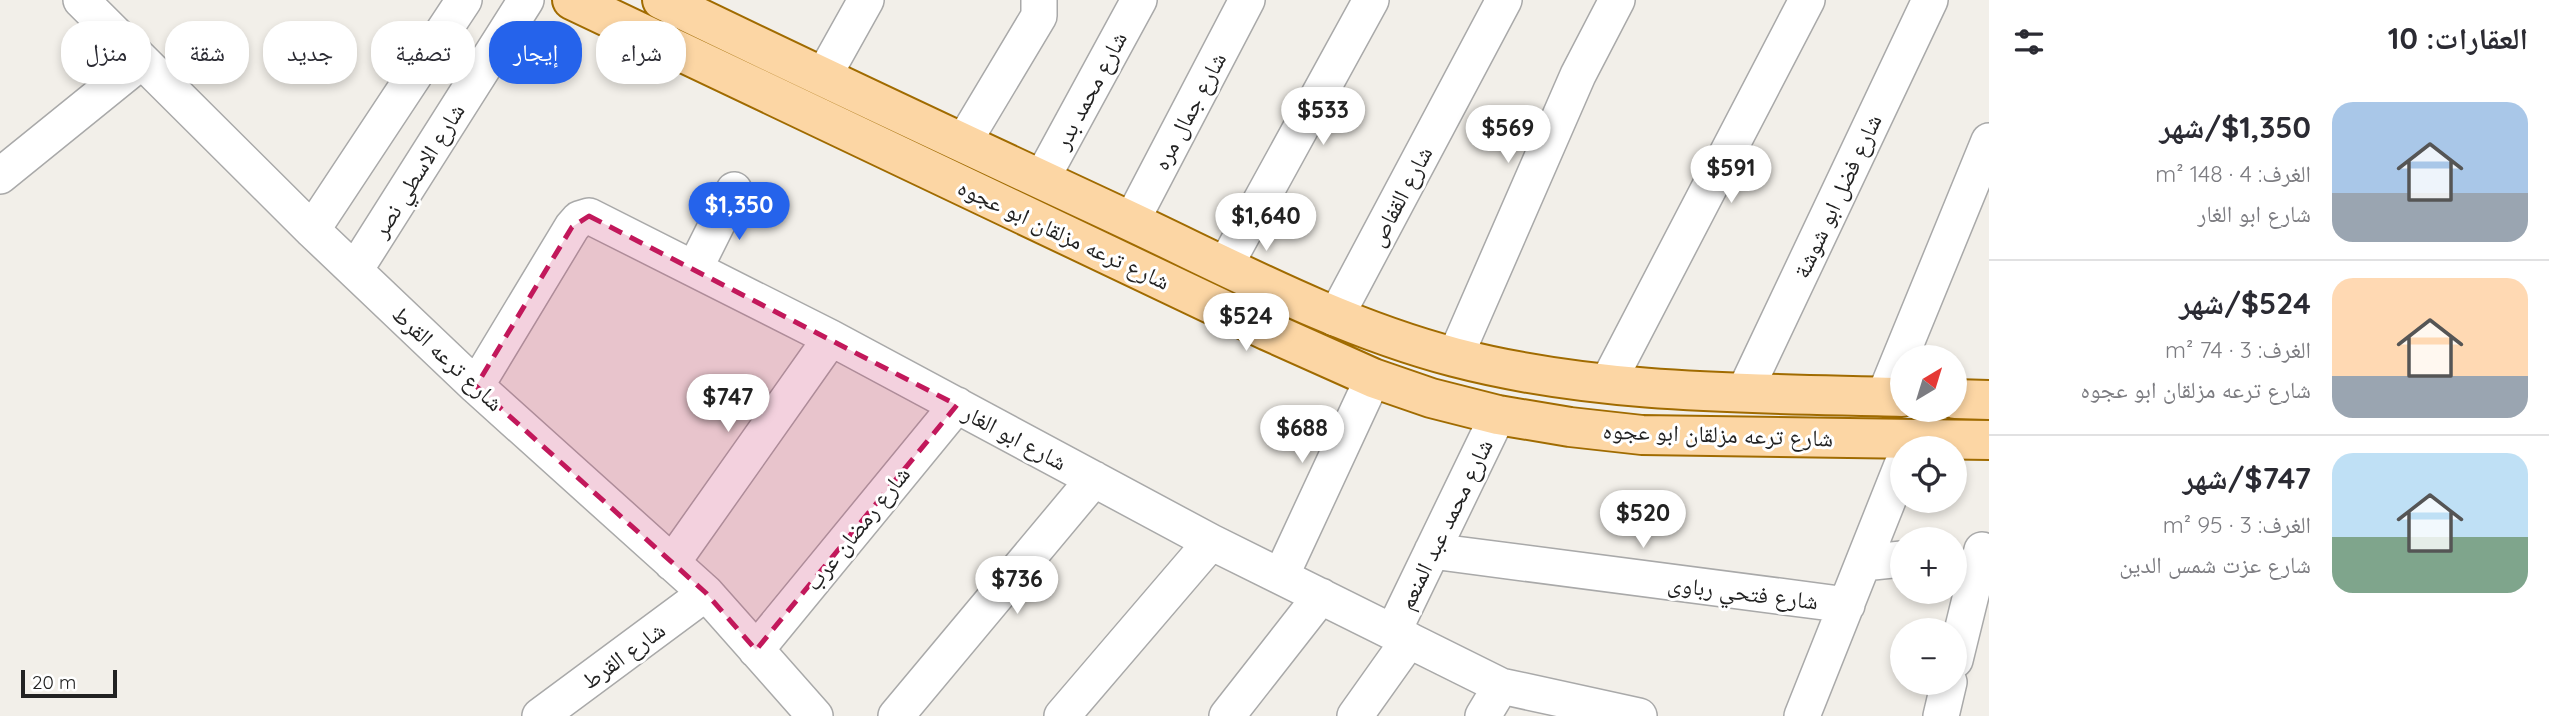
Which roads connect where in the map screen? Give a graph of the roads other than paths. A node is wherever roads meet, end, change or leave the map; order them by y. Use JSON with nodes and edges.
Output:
{"nodes":[{"id":1,"x":81,"y":0,"type":"edge"},
{"id":2,"x":464,"y":0,"type":"edge"},
{"id":3,"x":526,"y":0,"type":"edge"},
{"id":4,"x":572,"y":0,"type":"edge"},
{"id":5,"x":662,"y":0,"type":"edge"},
{"id":6,"x":866,"y":0,"type":"edge"},
{"id":7,"x":1039,"y":0,"type":"edge"},
{"id":8,"x":1139,"y":0,"type":"edge"},
{"id":9,"x":1247,"y":0,"type":"edge"},
{"id":10,"x":1371,"y":0,"type":"edge"},
{"id":11,"x":1504,"y":0,"type":"edge"},
{"id":12,"x":1617,"y":0,"type":"edge"},
{"id":13,"x":1807,"y":0,"type":"edge"},
{"id":14,"x":1930,"y":0,"type":"edge"},
{"id":15,"x":102,"y":21,"type":"edge"},
{"id":16,"x":151,"y":70,"type":"edge"},
{"id":17,"x":822,"y":78,"type":"junction"},
{"id":18,"x":114,"y":84,"type":"edge"},
{"id":19,"x":1989,"y":141,"type":"edge"},
{"id":20,"x":963,"y":143,"type":"junction"},
{"id":21,"x":0,"y":176,"type":"edge"},
{"id":22,"x":1041,"y":180,"type":"junction"},
{"id":23,"x":734,"y":190,"type":"dead end"},
{"id":24,"x":1131,"y":222,"type":"junction"},
{"id":25,"x":312,"y":230,"type":"junction"},
{"id":26,"x":1225,"y":267,"type":"junction"},
{"id":27,"x":695,"y":268,"type":"junction"},
{"id":28,"x":355,"y":270,"type":"junction"},
{"id":29,"x":1335,"y":318,"type":"junction"},
{"id":30,"x":831,"y":338,"type":"junction"},
{"id":31,"x":1912,"y":345,"type":"edge"},
{"id":32,"x":1455,"y":358,"type":"junction"},
{"id":33,"x":1373,"y":378,"type":"junction"},
{"id":34,"x":1606,"y":384,"type":"junction"},
{"id":35,"x":476,"y":386,"type":"junction"},
{"id":36,"x":1744,"y":393,"type":"junction"},
{"id":37,"x":1890,"y":397,"type":"edge"},
{"id":38,"x":1967,"y":399,"type":"edge"},
{"id":39,"x":1989,"y":400,"type":"edge"},
{"id":40,"x":957,"y":405,"type":"junction"},
{"id":41,"x":1498,"y":415,"type":"junction"},
{"id":42,"x":1989,"y":440,"type":"edge"},
{"id":43,"x":1967,"y":443,"type":"edge"},
{"id":44,"x":1890,"y":449,"type":"edge"},
{"id":45,"x":1094,"y":479,"type":"junction"},
{"id":46,"x":1890,"y":495,"type":"edge"},
{"id":47,"x":1211,"y":542,"type":"junction"},
{"id":48,"x":1432,"y":551,"type":"junction"},
{"id":49,"x":1975,"y":551,"type":"edge"},
{"id":50,"x":1890,"y":560,"type":"edge"},
{"id":51,"x":672,"y":563,"type":"junction"},
{"id":52,"x":1863,"y":563,"type":"junction"},
{"id":53,"x":1281,"y":576,"type":"junction"},
{"id":54,"x":706,"y":593,"type":"junction"},
{"id":55,"x":1321,"y":596,"type":"junction"},
{"id":56,"x":1847,"y":605,"type":"junction"},
{"id":57,"x":1963,"y":618,"type":"edge"},
{"id":58,"x":1401,"y":636,"type":"junction"},
{"id":59,"x":756,"y":650,"type":"junction"},
{"id":60,"x":1501,"y":686,"type":"junction"},
{"id":61,"x":1946,"y":695,"type":"edge"},
{"id":62,"x":540,"y":716,"type":"edge"},
{"id":63,"x":815,"y":716,"type":"edge"},
{"id":64,"x":896,"y":716,"type":"edge"},
{"id":65,"x":1062,"y":716,"type":"edge"},
{"id":66,"x":1227,"y":716,"type":"edge"},
{"id":67,"x":1355,"y":716,"type":"edge"},
{"id":68,"x":1483,"y":716,"type":"edge"},
{"id":69,"x":1639,"y":716,"type":"edge"},
{"id":70,"x":1802,"y":716,"type":"edge"},
{"id":71,"x":1941,"y":716,"type":"edge"}],
"edges":[{"from":1,"to":15,"type":"street","name":"شارع ترعه القرط"},
{"from":2,"to":25,"type":"street"},
{"from":3,"to":28,"type":"street","name":"شارع الاسطي نصر"},
{"from":4,"to":33,"type":"main road","name":"شارع ترعه مزلقان ابو عجوه"},
{"from":5,"to":17,"type":"main road","name":"شارع ترعه مزلقان ابو عجوه"},
{"from":6,"to":17,"type":"street"},
{"from":7,"to":20,"type":"street"},
{"from":8,"to":22,"type":"street","name":"شارع محمد بدر"},
{"from":9,"to":24,"type":"street","name":"شارع جمال مره"},
{"from":10,"to":26,"type":"street"},
{"from":11,"to":29,"type":"street","name":"شارع القفاص"},
{"from":12,"to":32,"type":"street"},
{"from":13,"to":34,"type":"street"},
{"from":14,"to":36,"type":"street","name":"شارع فضل ابو شوشة"},
{"from":16,"to":25,"type":"street","name":"شارع ترعه القرط"},
{"from":17,"to":20,"type":"main road","name":"شارع ترعه مزلقان ابو عجوه"},
{"from":18,"to":21,"type":"street"},
{"from":19,"to":31,"type":"street"},
{"from":20,"to":22,"type":"main road","name":"شارع ترعه مزلقان ابو عجوه"},
{"from":22,"to":24,"type":"main road","name":"شارع ترعه مزلقان ابو عجوه"},
{"from":23,"to":27,"type":"street"},
{"from":24,"to":26,"type":"main road","name":"شارع ترعه مزلقان ابو عجوه"},
{"from":25,"to":28,"type":"street","name":"شارع ترعه القرط"},
{"from":26,"to":29,"type":"main road","name":"شارع ترعه مزلقان ابو عجوه"},
{"from":27,"to":30,"type":"street","name":"شارع ابو الغار"},
{"from":27,"to":35,"type":"street","name":"شارع ابو الغار"},
{"from":28,"to":35,"type":"street","name":"شارع ترعه القرط"},
{"from":29,"to":32,"type":"main road","name":"شارع ترعه مزلقان ابو عجوه"},
{"from":30,"to":40,"type":"street","name":"شارع ابو الغار"},
{"from":30,"to":51,"type":"street"},
{"from":32,"to":34,"type":"main road","name":"شارع ترعه مزلقان ابو عجوه"},
{"from":33,"to":41,"type":"main road","name":"شارع ترعه مزلقان ابو عجوه"},
{"from":33,"to":53,"type":"street"},
{"from":34,"to":36,"type":"main road","name":"شارع ترعه مزلقان ابو عجوه"},
{"from":35,"to":51,"type":"street","name":"شارع ترعه القرط"},
{"from":36,"to":37,"type":"main road","name":"شارع ترعه مزلقان ابو عجوه"},
{"from":38,"to":39,"type":"main road"},
{"from":40,"to":45,"type":"street","name":"شارع ابو الغار"},
{"from":40,"to":59,"type":"street","name":"شارع رمضان عرب"},
{"from":41,"to":44,"type":"main road","name":"شارع ترعه مزلقان ابو عجوه"},
{"from":41,"to":48,"type":"street","name":"شارع محمد عبد المنعم"},
{"from":42,"to":43,"type":"main road","name":"شارع ترعه مزلقان ابو عجوه"},
{"from":45,"to":47,"type":"street","name":"شارع ابو الغار"},
{"from":45,"to":64,"type":"street"},
{"from":46,"to":52,"type":"street"},
{"from":47,"to":53,"type":"street","name":"شارع ابو الغار"},
{"from":47,"to":65,"type":"street"},
{"from":48,"to":56,"type":"street","name":"شارع فتحي رباوى"},
{"from":48,"to":58,"type":"street","name":"شارع محمد عبد المنعم"},
{"from":49,"to":57,"type":"street"},
{"from":50,"to":52,"type":"street"},
{"from":51,"to":54,"type":"street","name":"شارع ترعه القرط"},
{"from":52,"to":56,"type":"street"},
{"from":53,"to":55,"type":"street","name":"شارع ابو الغار"},
{"from":54,"to":59,"type":"street","name":"شارع ترعه القرط"},
{"from":54,"to":62,"type":"street","name":"شارع القرط"},
{"from":55,"to":58,"type":"street","name":"شارع ابو الغار"},
{"from":55,"to":66,"type":"street"},
{"from":56,"to":70,"type":"street"},
{"from":58,"to":60,"type":"street","name":"شارع ابو الغار"},
{"from":58,"to":67,"type":"street","name":"شارع محمد عبد المنعم"},
{"from":59,"to":63,"type":"street","name":"شارع ترعه القرط"},
{"from":60,"to":68,"type":"street"},
{"from":60,"to":69,"type":"street","name":"شارع ابو الغار"},
{"from":61,"to":71,"type":"street"}]}
